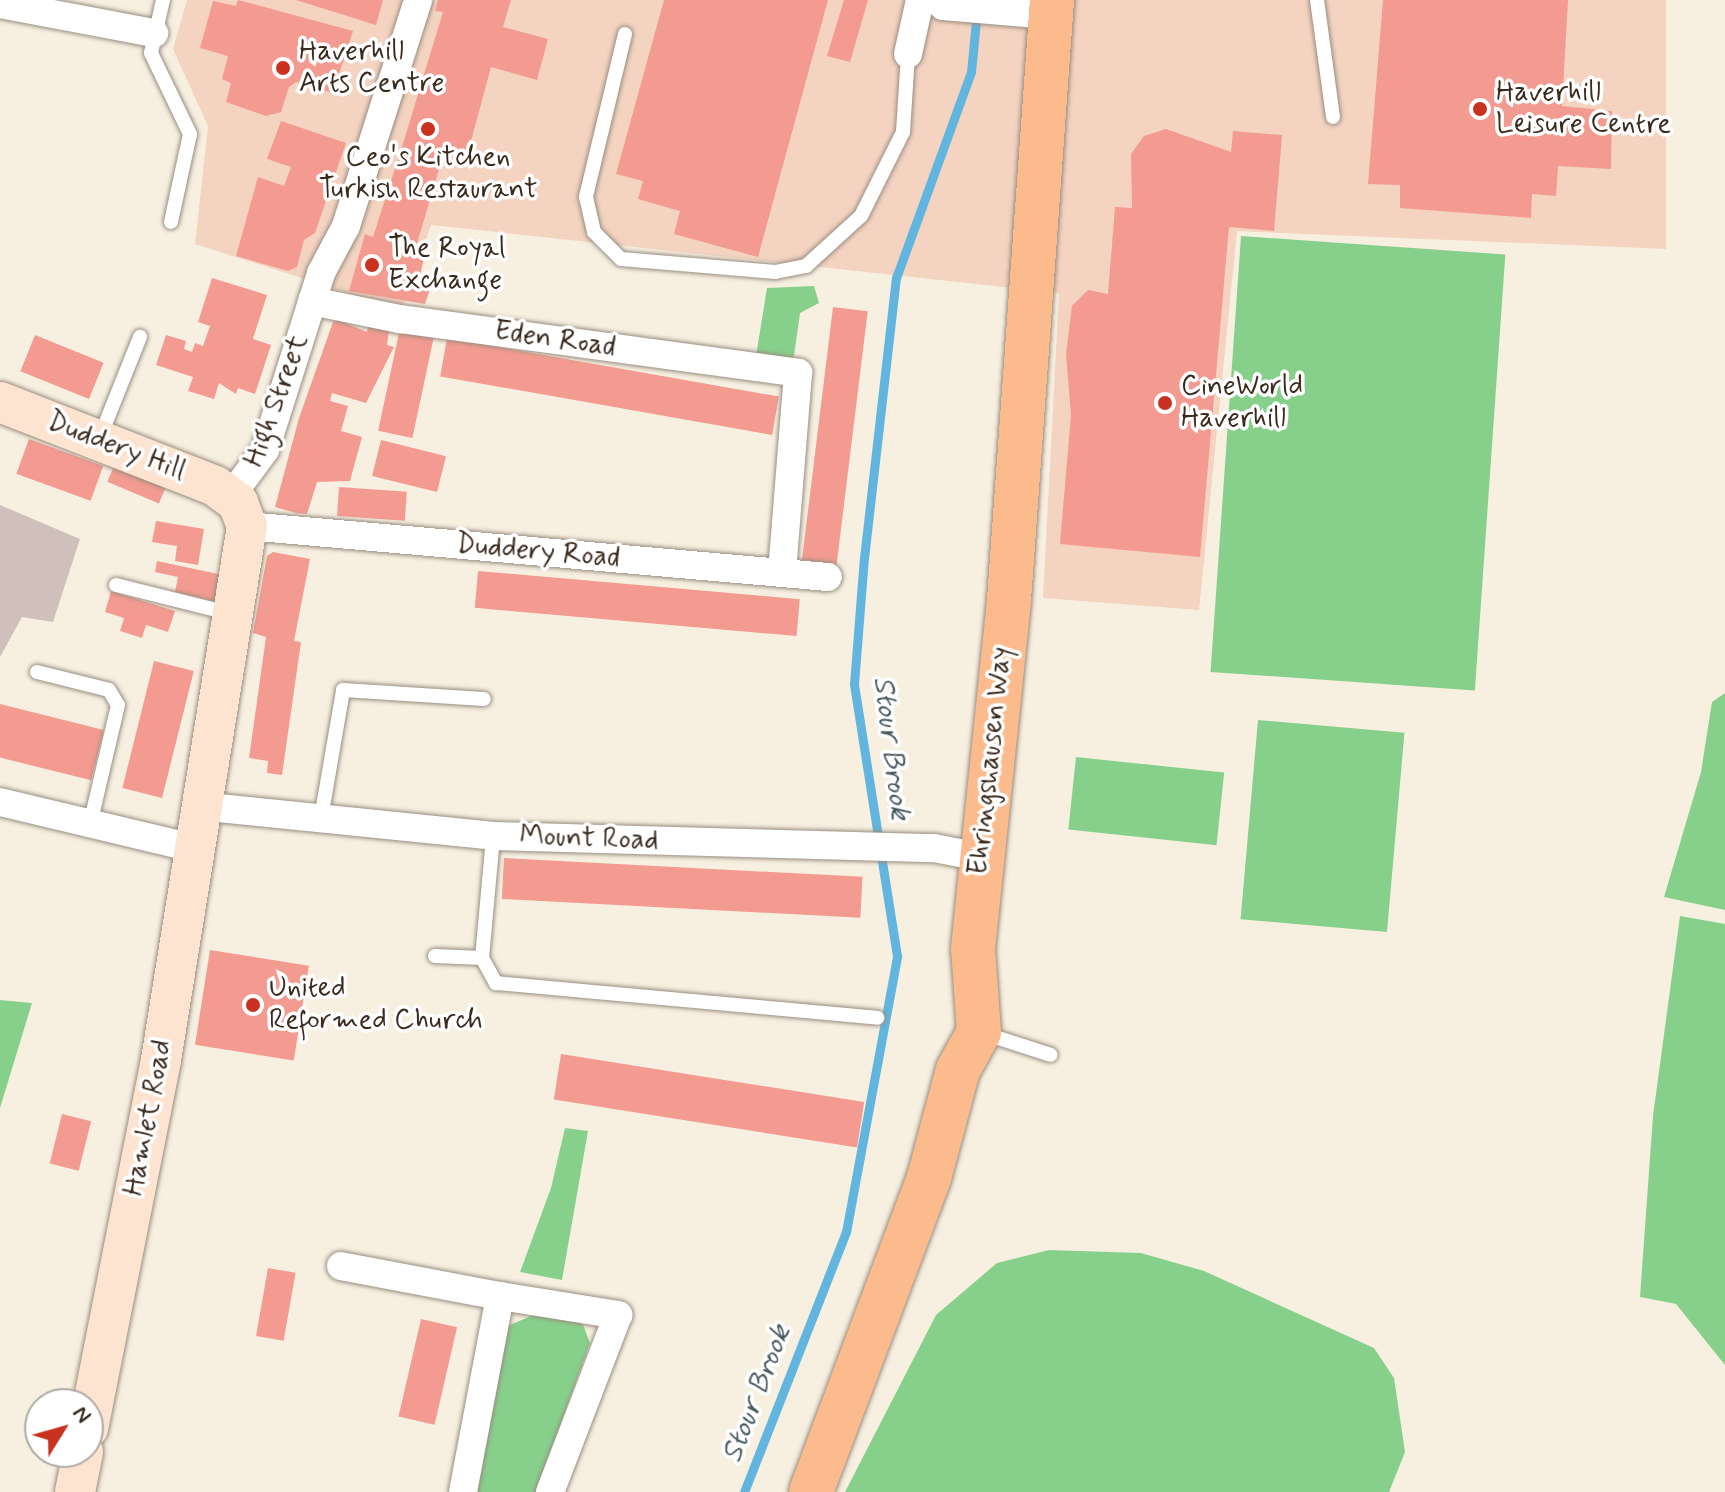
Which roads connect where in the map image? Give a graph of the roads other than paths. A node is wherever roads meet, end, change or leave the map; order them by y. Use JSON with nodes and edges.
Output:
{"nodes":[{"id":1,"x":163,"y":0,"type":"edge"},
{"id":2,"x":418,"y":0,"type":"edge"},
{"id":3,"x":1317,"y":0,"type":"edge"},
{"id":4,"x":933,"y":2,"type":"edge"},
{"id":5,"x":0,"y":4,"type":"edge"},
{"id":6,"x":1038,"y":9,"type":"edge"},
{"id":7,"x":154,"y":33,"type":"junction"},
{"id":8,"x":625,"y":34,"type":"dead end"},
{"id":9,"x":908,"y":54,"type":"joint"},
{"id":10,"x":1333,"y":117,"type":"dead end"},
{"id":11,"x":171,"y":222,"type":"dead end"},
{"id":12,"x":312,"y":301,"type":"junction"},
{"id":13,"x":140,"y":337,"type":"dead end"},
{"id":14,"x":0,"y":402,"type":"edge"},
{"id":15,"x":99,"y":440,"type":"junction"},
{"id":16,"x":239,"y":511,"type":"junction"},
{"id":17,"x":782,"y":571,"type":"junction"},
{"id":18,"x":828,"y":577,"type":"dead end"},
{"id":19,"x":116,"y":585,"type":"dead end"},
{"id":20,"x":234,"y":614,"type":"junction"},
{"id":21,"x":37,"y":672,"type":"dead end"},
{"id":22,"x":484,"y":699,"type":"dead end"},
{"id":23,"x":0,"y":802,"type":"edge"},
{"id":24,"x":199,"y":806,"type":"junction"},
{"id":25,"x":321,"y":818,"type":"junction"},
{"id":26,"x":90,"y":824,"type":"junction"},
{"id":27,"x":493,"y":836,"type":"junction"},
{"id":28,"x":193,"y":848,"type":"junction"},
{"id":29,"x":980,"y":857,"type":"junction"},
{"id":30,"x":435,"y":956,"type":"dead end"},
{"id":31,"x":482,"y":958,"type":"junction"},
{"id":32,"x":877,"y":1018,"type":"dead end"},
{"id":33,"x":979,"y":1032,"type":"junction"},
{"id":34,"x":1051,"y":1055,"type":"dead end"},
{"id":35,"x":341,"y":1266,"type":"dead end"},
{"id":36,"x":500,"y":1296,"type":"junction"},
{"id":37,"x":96,"y":1388,"type":"edge"},
{"id":38,"x":80,"y":1468,"type":"edge"},
{"id":39,"x":75,"y":1492,"type":"edge"},
{"id":40,"x":463,"y":1492,"type":"edge"},
{"id":41,"x":550,"y":1492,"type":"edge"},
{"id":42,"x":811,"y":1492,"type":"edge"}],
"edges":[{"from":1,"to":7,"type":"lane"},
{"from":2,"to":12,"type":"street","name":"High Street"},
{"from":3,"to":10,"type":"lane"},
{"from":4,"to":6,"type":"street"},
{"from":4,"to":9,"type":"street"},
{"from":5,"to":7,"type":"street"},
{"from":6,"to":29,"type":"main road","name":"Ehringshausen Way"},
{"from":7,"to":11,"type":"lane"},
{"from":8,"to":9,"type":"lane"},
{"from":12,"to":16,"type":"street","name":"High Street"},
{"from":12,"to":17,"type":"street","name":"Eden Road"},
{"from":13,"to":15,"type":"lane"},
{"from":14,"to":15,"type":"street","name":"Duddery Hill"},
{"from":15,"to":16,"type":"street","name":"Duddery Hill"},
{"from":16,"to":17,"type":"street","name":"Duddery Road"},
{"from":16,"to":20,"type":"street","name":"High Street"},
{"from":17,"to":18,"type":"street","name":"Duddery Road"},
{"from":19,"to":20,"type":"lane"},
{"from":20,"to":24,"type":"street","name":"High Street"},
{"from":21,"to":26,"type":"lane"},
{"from":22,"to":25,"type":"lane"},
{"from":23,"to":26,"type":"street"},
{"from":24,"to":25,"type":"street","name":"Mount Road"},
{"from":24,"to":28,"type":"street","name":"Hamlet Road"},
{"from":25,"to":27,"type":"street","name":"Mount Road"},
{"from":26,"to":28,"type":"street"},
{"from":27,"to":29,"type":"street","name":"Mount Road"},
{"from":27,"to":31,"type":"lane"},
{"from":28,"to":37,"type":"street","name":"Hamlet Road"},
{"from":29,"to":33,"type":"main road","name":"Ehringshausen Way"},
{"from":30,"to":31,"type":"lane"},
{"from":31,"to":32,"type":"lane"},
{"from":33,"to":34,"type":"lane"},
{"from":33,"to":42,"type":"main road"},
{"from":35,"to":36,"type":"street"},
{"from":36,"to":40,"type":"street"},
{"from":36,"to":41,"type":"street"},
{"from":38,"to":39,"type":"street"}]}
